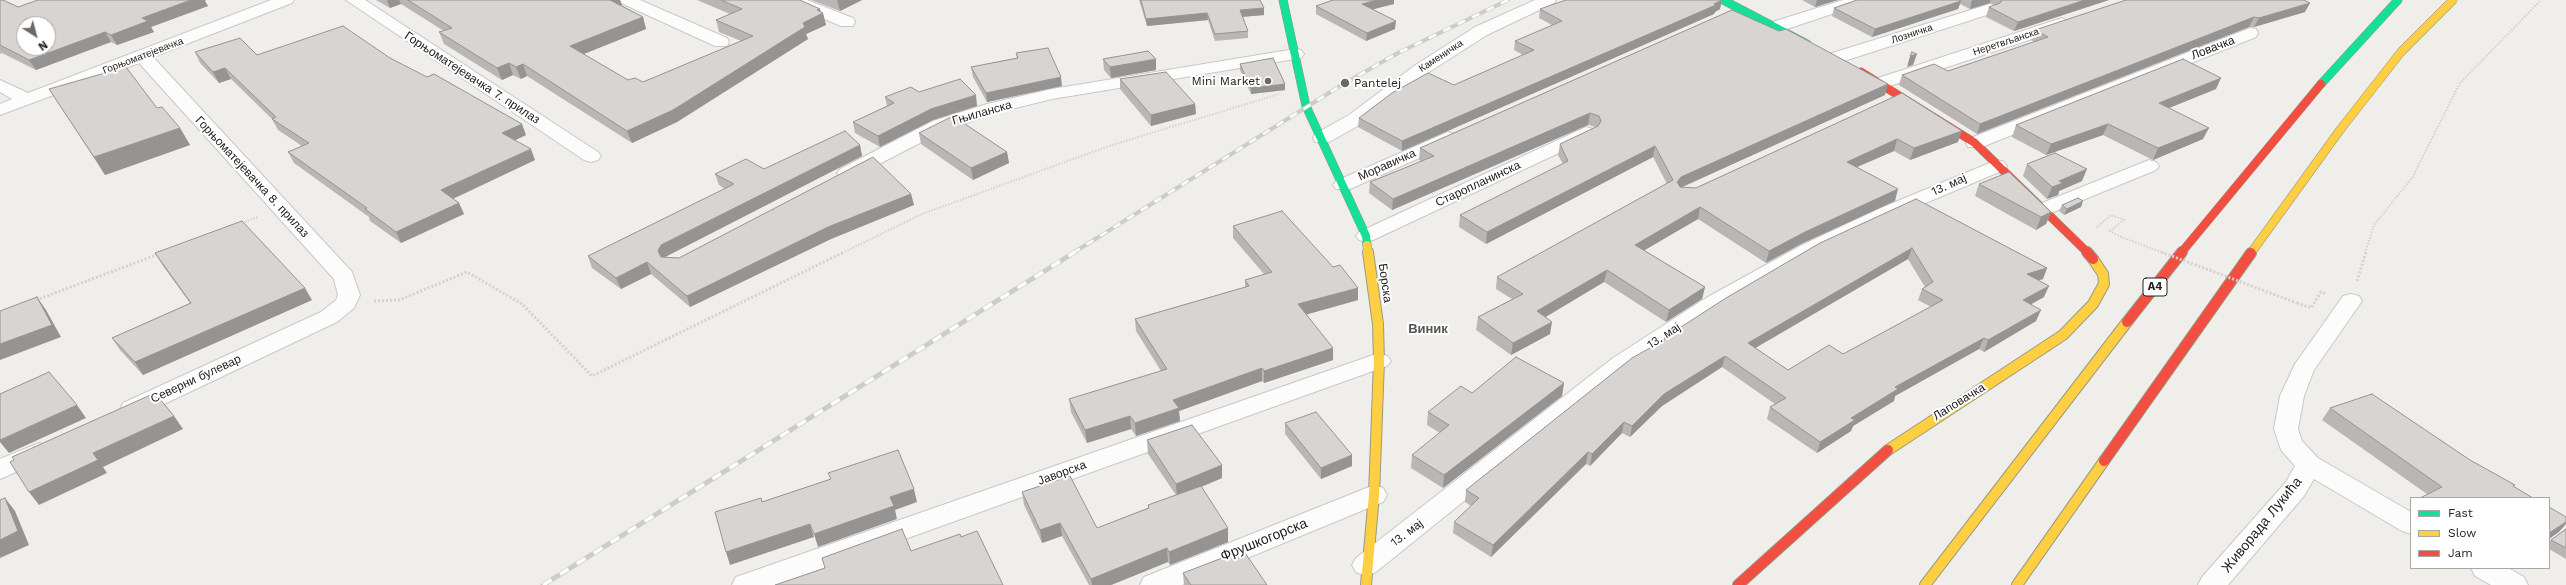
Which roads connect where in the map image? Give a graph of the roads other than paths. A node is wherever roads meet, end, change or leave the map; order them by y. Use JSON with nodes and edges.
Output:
{"nodes":[{"id":1,"x":354,"y":0,"type":"edge"},
{"id":2,"x":627,"y":0,"type":"edge"},
{"id":3,"x":793,"y":0,"type":"edge"},
{"id":4,"x":1283,"y":0,"type":"edge"},
{"id":5,"x":1548,"y":0,"type":"edge"},
{"id":6,"x":1858,"y":0,"type":"edge"},
{"id":7,"x":2398,"y":0,"type":"edge"},
{"id":8,"x":2453,"y":0,"type":"edge"},
{"id":9,"x":271,"y":2,"type":"edge"},
{"id":10,"x":1731,"y":5,"type":"edge"},
{"id":11,"x":1990,"y":9,"type":"edge"},
{"id":12,"x":2077,"y":18,"type":"edge"},
{"id":13,"x":1716,"y":19,"type":"edge"},
{"id":14,"x":847,"y":22,"type":"dead end"},
{"id":15,"x":1775,"y":27,"type":"junction"},
{"id":16,"x":2250,"y":33,"type":"dead end"},
{"id":17,"x":721,"y":42,"type":"dead end"},
{"id":18,"x":1815,"y":48,"type":"edge"},
{"id":19,"x":1295,"y":54,"type":"junction"},
{"id":20,"x":142,"y":56,"type":"junction"},
{"id":21,"x":1842,"y":62,"type":"joint"},
{"id":22,"x":1881,"y":83,"type":"junction"},
{"id":23,"x":0,"y":85,"type":"edge"},
{"id":24,"x":1899,"y":95,"type":"junction"},
{"id":25,"x":28,"y":100,"type":"junction"},
{"id":26,"x":1878,"y":105,"type":"edge"},
{"id":27,"x":0,"y":110,"type":"edge"},
{"id":28,"x":1463,"y":132,"type":"edge"},
{"id":29,"x":1589,"y":132,"type":"edge"},
{"id":30,"x":1322,"y":138,"type":"junction"},
{"id":31,"x":1975,"y":144,"type":"junction"},
{"id":32,"x":590,"y":156,"type":"dead end"},
{"id":33,"x":1997,"y":166,"type":"junction"},
{"id":34,"x":2149,"y":166,"type":"dead end"},
{"id":35,"x":828,"y":183,"type":"edge"},
{"id":36,"x":1343,"y":185,"type":"junction"},
{"id":37,"x":2044,"y":209,"type":"junction"},
{"id":38,"x":1366,"y":236,"type":"junction"},
{"id":39,"x":2351,"y":301,"type":"road end"},
{"id":40,"x":346,"y":303,"type":"joint"},
{"id":41,"x":1378,"y":361,"type":"junction"},
{"id":42,"x":114,"y":417,"type":"edge"},
{"id":43,"x":57,"y":444,"type":"edge"},
{"id":44,"x":2309,"y":464,"type":"junction"},
{"id":45,"x":0,"y":470,"type":"edge"},
{"id":46,"x":1374,"y":495,"type":"junction"},
{"id":47,"x":2410,"y":523,"type":"edge"},
{"id":48,"x":2487,"y":569,"type":"edge"},
{"id":49,"x":1366,"y":575,"type":"edge"},
{"id":50,"x":746,"y":585,"type":"edge"},
{"id":51,"x":1154,"y":585,"type":"edge"},
{"id":52,"x":1738,"y":585,"type":"edge"},
{"id":53,"x":1925,"y":585,"type":"edge"},
{"id":54,"x":2017,"y":585,"type":"edge"},
{"id":55,"x":2212,"y":585,"type":"edge"},
{"id":56,"x":2514,"y":585,"type":"edge"}],
"edges":[{"from":1,"to":32,"type":"street","name":"Горњоматејевачка 7. прилаз"},
{"from":2,"to":17,"type":"street"},
{"from":3,"to":14,"type":"street"},
{"from":4,"to":19,"type":"main road","name":"Борска"},
{"from":5,"to":30,"type":"street","name":"Каменичка"},
{"from":6,"to":15,"type":"street"},
{"from":7,"to":53,"type":"main road","number":"A4"},
{"from":8,"to":54,"type":"main road"},
{"from":9,"to":20,"type":"street","name":"Горњоматејевачка"},
{"from":10,"to":13,"type":"street"},
{"from":10,"to":15,"type":"main road"},
{"from":11,"to":21,"type":"street","name":"Лозничка"},
{"from":12,"to":22,"type":"street","name":"Неретвљанска"},
{"from":15,"to":18,"type":"main road"},
{"from":16,"to":31,"type":"street","name":"Ловачка"},
{"from":19,"to":30,"type":"main road","name":"Борска"},
{"from":19,"to":35,"type":"street","name":"Гњиланска"},
{"from":20,"to":25,"type":"street","name":"Горњоматејевачка"},
{"from":20,"to":40,"type":"street","name":"Горњоматејевачка 8. прилаз"},
{"from":21,"to":22,"type":"main road","name":"Лаповачка"},
{"from":22,"to":24,"type":"main road","name":"Лаповачка"},
{"from":23,"to":25,"type":"street"},
{"from":24,"to":26,"type":"street"},
{"from":24,"to":31,"type":"main road","name":"Лаповачка"},
{"from":25,"to":27,"type":"street","name":"Горњоматејевачка"},
{"from":28,"to":36,"type":"street","name":"Моравичка"},
{"from":29,"to":38,"type":"street","name":"Старопланинска"},
{"from":30,"to":36,"type":"main road","name":"Борска"},
{"from":31,"to":33,"type":"main road","name":"Лаповачка"},
{"from":33,"to":37,"type":"main road","name":"Лаповачка"},
{"from":33,"to":49,"type":"street","name":"13. мај"},
{"from":34,"to":37,"type":"street"},
{"from":36,"to":38,"type":"main road","name":"Борска"},
{"from":37,"to":52,"type":"main road","name":"Лаповачка"},
{"from":38,"to":41,"type":"main road","name":"Борска"},
{"from":39,"to":44,"type":"street"},
{"from":40,"to":42,"type":"street","name":"Северни булевар"},
{"from":41,"to":46,"type":"main road","name":"Борска"},
{"from":41,"to":50,"type":"street","name":"Јаворска"},
{"from":43,"to":45,"type":"street"},
{"from":44,"to":47,"type":"street"},
{"from":44,"to":55,"type":"street","name":"Живорада Лукића"},
{"from":46,"to":49,"type":"main road","name":"Борска"},
{"from":46,"to":51,"type":"street","name":"Фрушкогорска"},
{"from":48,"to":56,"type":"street"}]}
